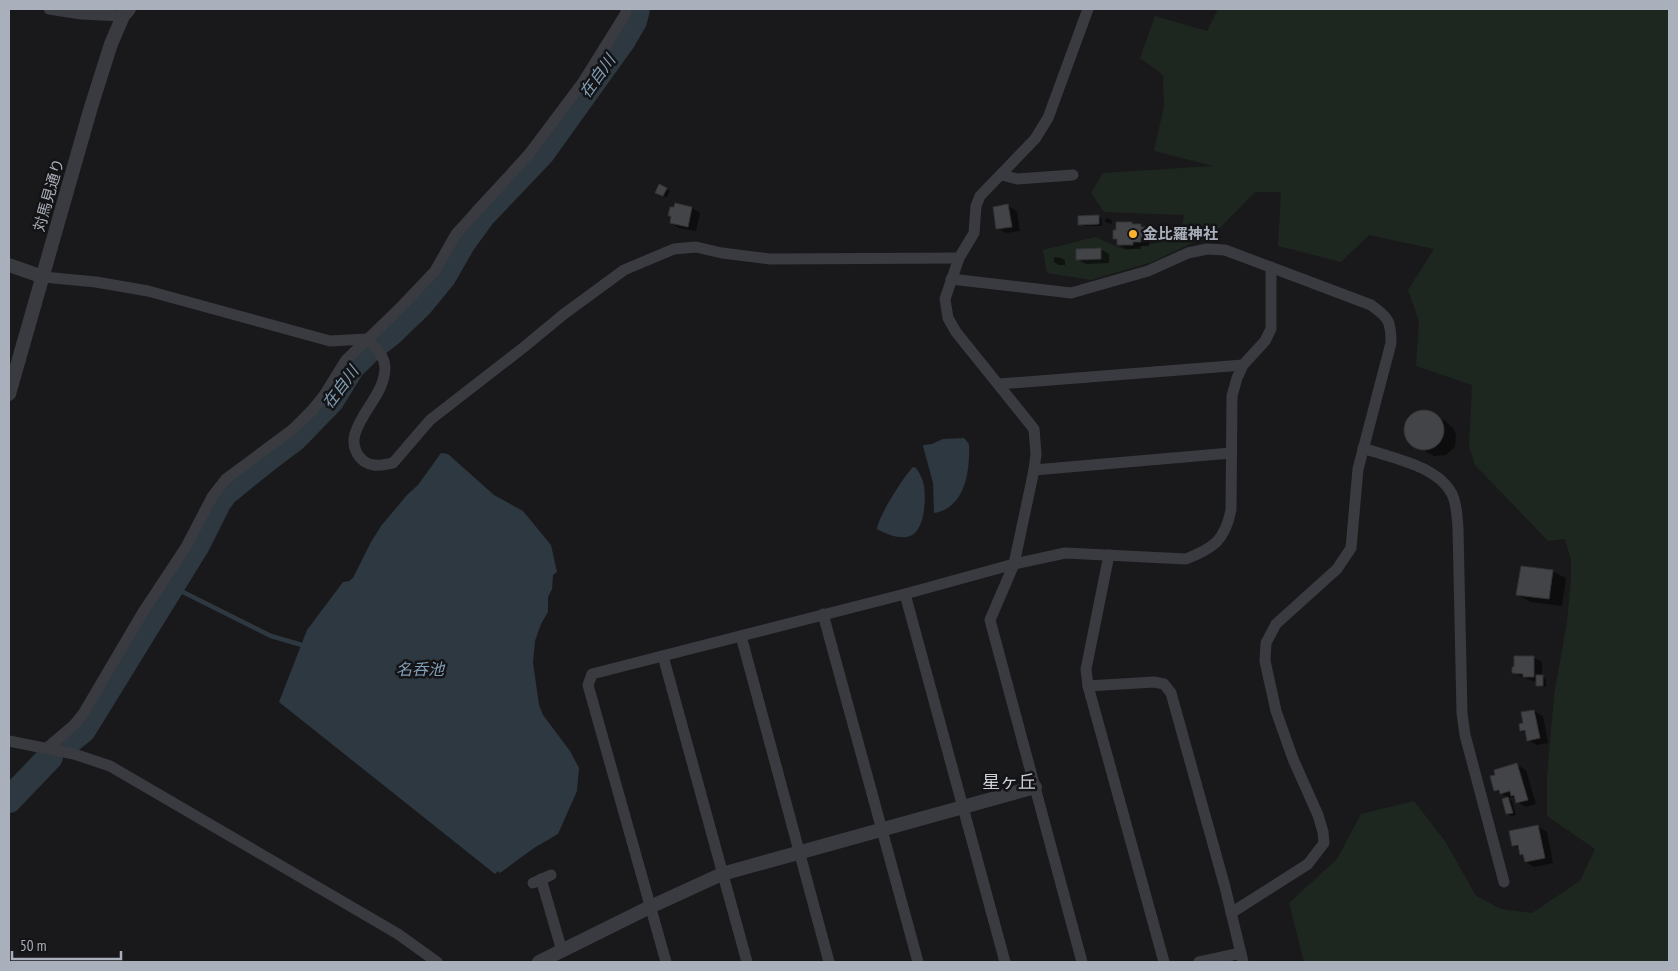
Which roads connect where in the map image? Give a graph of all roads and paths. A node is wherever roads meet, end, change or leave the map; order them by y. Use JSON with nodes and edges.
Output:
{"nodes":[{"id":1,"x":49,"y":9,"type":"edge"},
{"id":2,"x":626,"y":9,"type":"edge"},
{"id":3,"x":1088,"y":9,"type":"edge"},
{"id":4,"x":126,"y":12,"type":"edge"},
{"id":5,"x":1002,"y":175,"type":"junction"},
{"id":6,"x":1073,"y":175,"type":"dead end"},
{"id":7,"x":959,"y":258,"type":"junction"},
{"id":8,"x":9,"y":265,"type":"edge"},
{"id":9,"x":1271,"y":267,"type":"junction"},
{"id":10,"x":43,"y":277,"type":"junction"},
{"id":11,"x":951,"y":280,"type":"junction"},
{"id":12,"x":367,"y":339,"type":"junction"},
{"id":13,"x":1243,"y":365,"type":"junction"},
{"id":14,"x":998,"y":384,"type":"junction"},
{"id":15,"x":9,"y":394,"type":"edge"},
{"id":16,"x":1363,"y":448,"type":"junction"},
{"id":17,"x":1231,"y":453,"type":"junction"},
{"id":18,"x":1034,"y":470,"type":"junction"},
{"id":19,"x":1109,"y":555,"type":"junction"},
{"id":20,"x":1014,"y":564,"type":"junction"},
{"id":21,"x":905,"y":594,"type":"junction"},
{"id":22,"x":823,"y":614,"type":"junction"},
{"id":23,"x":741,"y":636,"type":"junction"},
{"id":24,"x":663,"y":656,"type":"junction"},
{"id":25,"x":1088,"y":686,"type":"junction"},
{"id":26,"x":9,"y":741,"type":"edge"},
{"id":27,"x":47,"y":748,"type":"junction"},
{"id":28,"x":1035,"y":787,"type":"junction"},
{"id":29,"x":963,"y":806,"type":"junction"},
{"id":30,"x":881,"y":829,"type":"junction"},
{"id":31,"x":799,"y":852,"type":"junction"},
{"id":32,"x":722,"y":874,"type":"junction"},
{"id":33,"x":542,"y":879,"type":"dead end"},
{"id":34,"x":1504,"y":882,"type":"dead end"},
{"id":35,"x":650,"y":907,"type":"junction"},
{"id":36,"x":1231,"y":913,"type":"junction"},
{"id":37,"x":562,"y":951,"type":"junction"},
{"id":38,"x":1242,"y":957,"type":"edge"},
{"id":39,"x":437,"y":962,"type":"edge"},
{"id":40,"x":539,"y":962,"type":"edge"},
{"id":41,"x":666,"y":962,"type":"edge"},
{"id":42,"x":747,"y":962,"type":"edge"},
{"id":43,"x":829,"y":962,"type":"edge"},
{"id":44,"x":918,"y":962,"type":"edge"},
{"id":45,"x":1006,"y":962,"type":"edge"},
{"id":46,"x":1082,"y":962,"type":"edge"},
{"id":47,"x":1164,"y":962,"type":"edge"},
{"id":48,"x":1199,"y":962,"type":"edge"}],
"edges":[{"from":1,"to":4,"type":"street"},
{"from":2,"to":12,"type":"street"},
{"from":3,"to":5,"type":"street"},
{"from":4,"to":10,"type":"street","name":"対馬見通り"},
{"from":5,"to":6,"type":"street"},
{"from":5,"to":7,"type":"street"},
{"from":7,"to":11,"type":"street"},
{"from":7,"to":12,"type":"street"},
{"from":8,"to":10,"type":"street"},
{"from":9,"to":11,"type":"street"},
{"from":9,"to":13,"type":"street"},
{"from":9,"to":16,"type":"street"},
{"from":10,"to":12,"type":"street"},
{"from":10,"to":15,"type":"street","name":"対馬見通り"},
{"from":11,"to":14,"type":"street"},
{"from":12,"to":27,"type":"street"},
{"from":13,"to":14,"type":"street"},
{"from":13,"to":17,"type":"street"},
{"from":14,"to":18,"type":"street"},
{"from":16,"to":34,"type":"street"},
{"from":16,"to":36,"type":"street"},
{"from":17,"to":18,"type":"street"},
{"from":17,"to":19,"type":"street"},
{"from":18,"to":20,"type":"street"},
{"from":19,"to":20,"type":"street"},
{"from":19,"to":25,"type":"street"},
{"from":20,"to":21,"type":"street"},
{"from":20,"to":28,"type":"street"},
{"from":21,"to":22,"type":"street"},
{"from":21,"to":29,"type":"street"},
{"from":22,"to":23,"type":"street"},
{"from":22,"to":30,"type":"street"},
{"from":23,"to":24,"type":"street"},
{"from":23,"to":31,"type":"street"},
{"from":24,"to":32,"type":"street"},
{"from":24,"to":35,"type":"street"},
{"from":25,"to":36,"type":"street"},
{"from":25,"to":47,"type":"street"},
{"from":26,"to":27,"type":"street"},
{"from":27,"to":39,"type":"street"},
{"from":28,"to":29,"type":"street"},
{"from":28,"to":46,"type":"street"},
{"from":29,"to":30,"type":"street"},
{"from":29,"to":45,"type":"street"},
{"from":30,"to":31,"type":"street"},
{"from":30,"to":44,"type":"street"},
{"from":31,"to":32,"type":"street"},
{"from":31,"to":43,"type":"street"},
{"from":32,"to":35,"type":"street"},
{"from":32,"to":42,"type":"street"},
{"from":33,"to":37,"type":"street"},
{"from":35,"to":37,"type":"street"},
{"from":35,"to":41,"type":"street"},
{"from":36,"to":38,"type":"street"},
{"from":37,"to":40,"type":"street"},
{"from":38,"to":48,"type":"street"}]}
